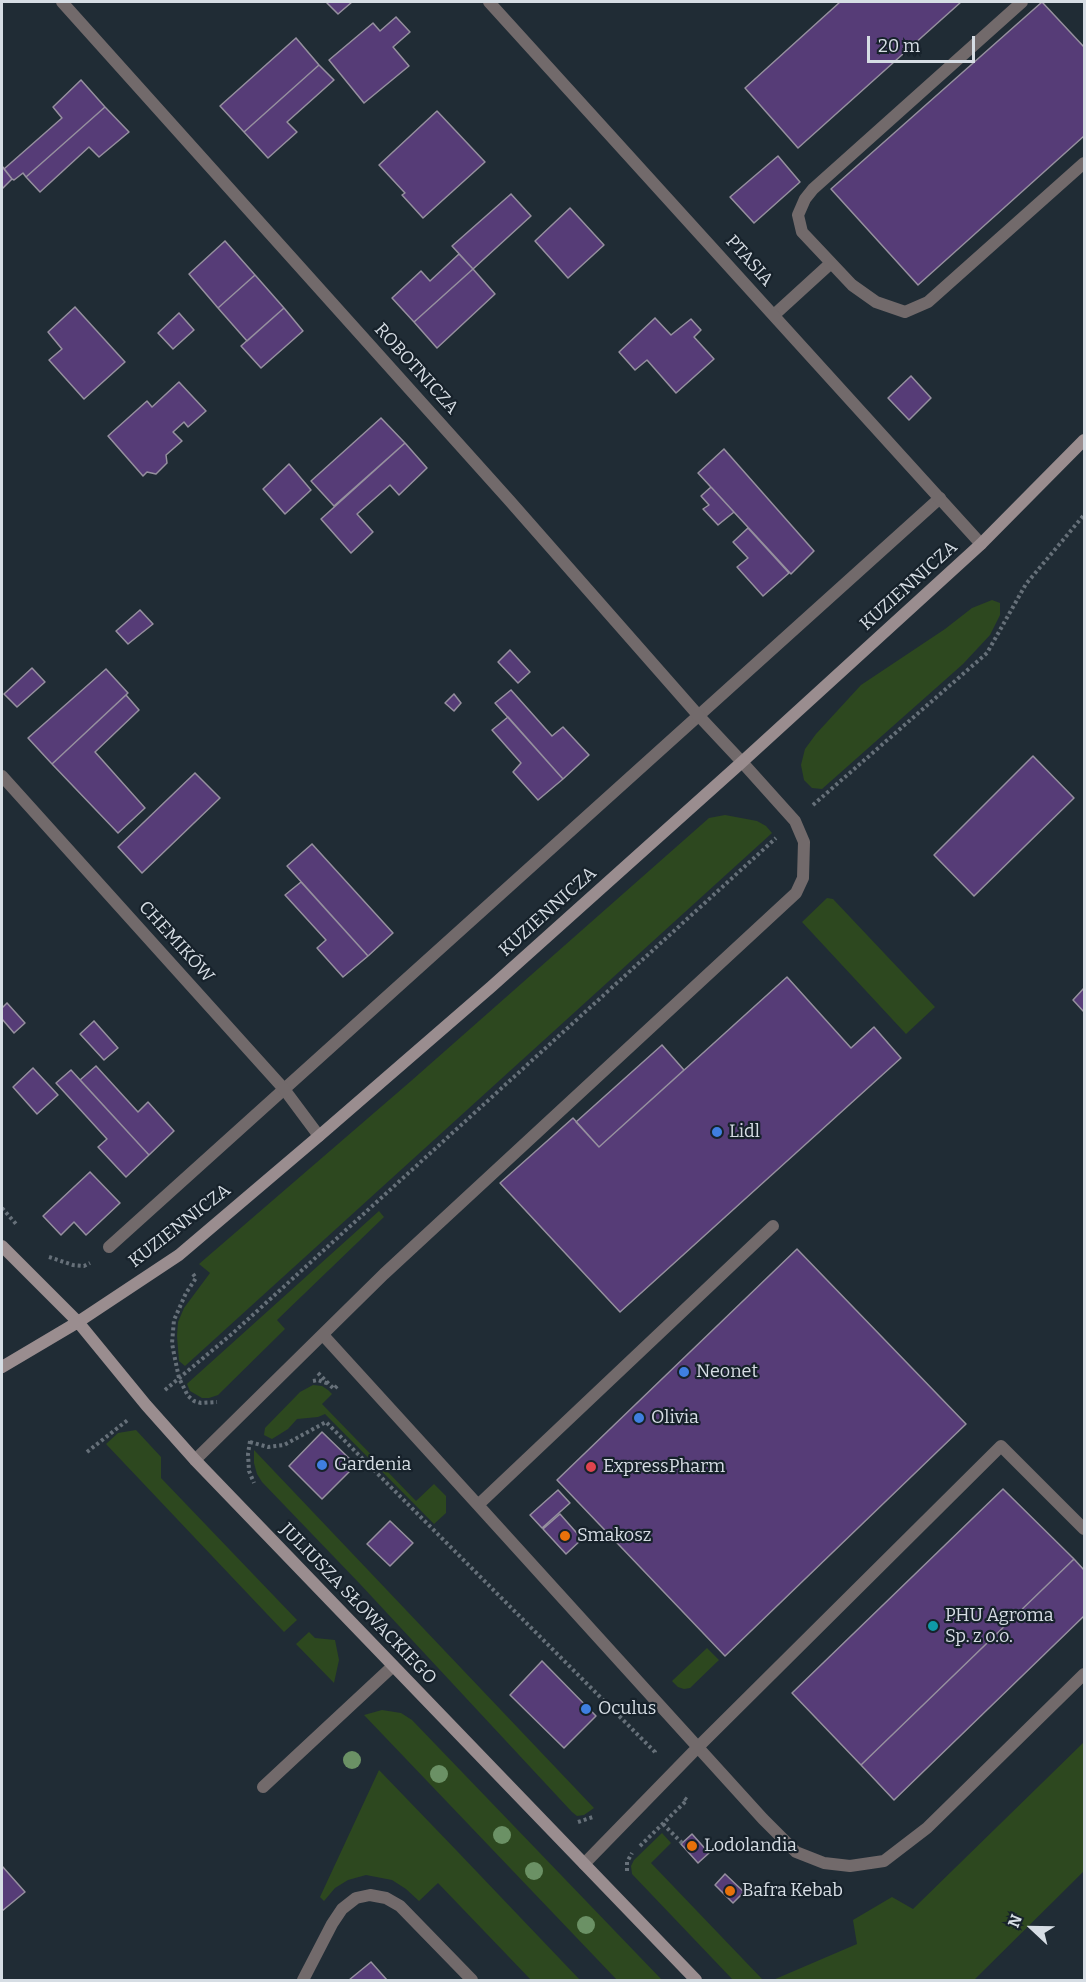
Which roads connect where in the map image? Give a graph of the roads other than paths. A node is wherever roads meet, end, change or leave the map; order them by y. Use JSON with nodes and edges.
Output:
{"nodes":[{"id":1,"x":62,"y":2,"type":"edge"},
{"id":2,"x":489,"y":2,"type":"edge"},
{"id":3,"x":1022,"y":2,"type":"edge"},
{"id":4,"x":1084,"y":163,"type":"edge"},
{"id":5,"x":831,"y":263,"type":"junction"},
{"id":6,"x":774,"y":315,"type":"junction"},
{"id":7,"x":1084,"y":440,"type":"edge"},
{"id":8,"x":940,"y":498,"type":"junction"},
{"id":9,"x":981,"y":544,"type":"junction"},
{"id":10,"x":698,"y":715,"type":"junction"},
{"id":11,"x":742,"y":762,"type":"junction"},
{"id":12,"x":2,"y":776,"type":"edge"},
{"id":13,"x":284,"y":1089,"type":"junction"},
{"id":14,"x":319,"y":1136,"type":"junction"},
{"id":15,"x":773,"y":1226,"type":"dead end"},
{"id":16,"x":2,"y":1246,"type":"edge"},
{"id":17,"x":109,"y":1247,"type":"road end"},
{"id":18,"x":78,"y":1322,"type":"junction"},
{"id":19,"x":323,"y":1335,"type":"junction"},
{"id":20,"x":2,"y":1367,"type":"edge"},
{"id":21,"x":195,"y":1460,"type":"junction"},
{"id":22,"x":478,"y":1505,"type":"junction"},
{"id":23,"x":1084,"y":1529,"type":"edge"},
{"id":24,"x":393,"y":1666,"type":"junction"},
{"id":25,"x":1084,"y":1674,"type":"edge"},
{"id":26,"x":699,"y":1746,"type":"junction"},
{"id":27,"x":263,"y":1787,"type":"dead end"},
{"id":28,"x":584,"y":1864,"type":"junction"},
{"id":29,"x":303,"y":1980,"type":"edge"},
{"id":30,"x":472,"y":1980,"type":"edge"},
{"id":31,"x":696,"y":1980,"type":"edge"}],
"edges":[{"from":1,"to":10,"type":"street","name":"ROBOTNICZA"},
{"from":2,"to":6,"type":"street","name":"PTASIA"},
{"from":3,"to":5,"type":"street"},
{"from":4,"to":5,"type":"street"},
{"from":5,"to":6,"type":"street"},
{"from":6,"to":8,"type":"street","name":"PTASIA"},
{"from":7,"to":9,"type":"main road","name":"KUZIENNICZA"},
{"from":8,"to":9,"type":"street","name":"PTASIA"},
{"from":8,"to":10,"type":"street"},
{"from":9,"to":11,"type":"main road","name":"KUZIENNICZA"},
{"from":10,"to":11,"type":"street","name":"ROBOTNICZA"},
{"from":10,"to":13,"type":"street"},
{"from":11,"to":14,"type":"main road","name":"KUZIENNICZA"},
{"from":11,"to":19,"type":"street","name":"ROBOTNICZA"},
{"from":12,"to":13,"type":"street","name":"CHEMIKÓW"},
{"from":13,"to":14,"type":"street","name":"CHEMIKÓW"},
{"from":13,"to":17,"type":"street"},
{"from":14,"to":18,"type":"main road","name":"KUZIENNICZA"},
{"from":15,"to":22,"type":"street"},
{"from":16,"to":18,"type":"main road","name":"JULIUSZA SŁOWACKIEGO"},
{"from":18,"to":20,"type":"main road","name":"KUZIENNICZA"},
{"from":18,"to":21,"type":"main road","name":"JULIUSZA SŁOWACKIEGO"},
{"from":19,"to":21,"type":"street"},
{"from":19,"to":22,"type":"street"},
{"from":21,"to":24,"type":"main road","name":"JULIUSZA SŁOWACKIEGO"},
{"from":22,"to":26,"type":"street"},
{"from":23,"to":26,"type":"street"},
{"from":24,"to":27,"type":"street"},
{"from":24,"to":28,"type":"main road","name":"JULIUSZA SŁOWACKIEGO"},
{"from":25,"to":26,"type":"street"},
{"from":26,"to":28,"type":"street"},
{"from":28,"to":31,"type":"main road","name":"JULIUSZA SŁOWACKIEGO"},
{"from":29,"to":30,"type":"street"}]}
